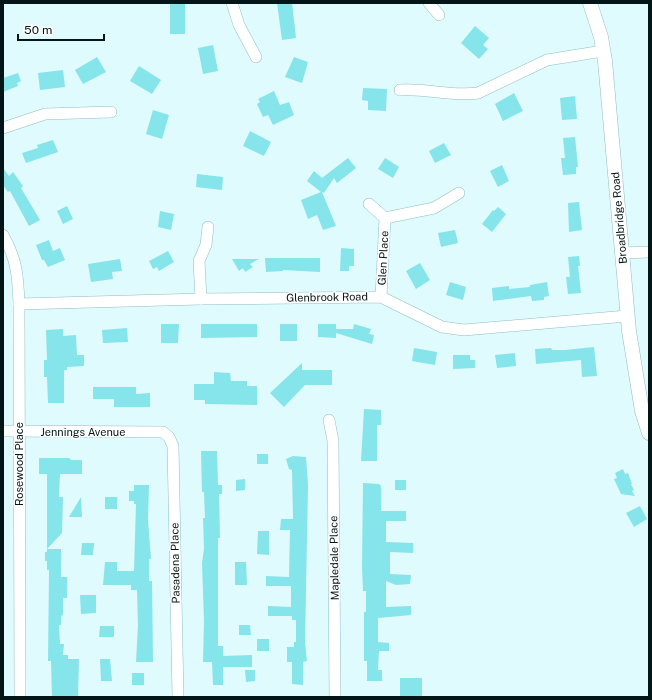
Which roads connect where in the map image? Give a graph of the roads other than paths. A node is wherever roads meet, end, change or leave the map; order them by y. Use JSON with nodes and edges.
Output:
{"nodes":[{"id":1,"x":232,"y":3,"type":"edge"},
{"id":2,"x":429,"y":3,"type":"edge"},
{"id":3,"x":590,"y":3,"type":"edge"},
{"id":4,"x":440,"y":15,"type":"dead end"},
{"id":5,"x":603,"y":51,"type":"junction"},
{"id":6,"x":256,"y":57,"type":"dead end"},
{"id":7,"x":400,"y":90,"type":"dead end"},
{"id":8,"x":111,"y":112,"type":"dead end"},
{"id":9,"x":3,"y":128,"type":"edge"},
{"id":10,"x":459,"y":193,"type":"dead end"},
{"id":11,"x":369,"y":204,"type":"dead end"},
{"id":12,"x":385,"y":218,"type":"junction"},
{"id":13,"x":208,"y":227,"type":"dead end"},
{"id":14,"x":3,"y":235,"type":"edge"},
{"id":15,"x":649,"y":252,"type":"edge"},
{"id":16,"x":622,"y":253,"type":"junction"},
{"id":17,"x":381,"y":297,"type":"junction"},
{"id":18,"x":201,"y":299,"type":"junction"},
{"id":19,"x":19,"y":304,"type":"junction"},
{"id":20,"x":627,"y":316,"type":"junction"},
{"id":21,"x":328,"y":420,"type":"dead end"},
{"id":22,"x":648,"y":425,"type":"edge"},
{"id":23,"x":3,"y":431,"type":"edge"},
{"id":24,"x":19,"y":431,"type":"junction"},
{"id":25,"x":163,"y":432,"type":"joint"},
{"id":26,"x":20,"y":697,"type":"edge"},
{"id":27,"x":178,"y":697,"type":"edge"},
{"id":28,"x":335,"y":697,"type":"edge"}],
"edges":[{"from":1,"to":6,"type":"street"},
{"from":2,"to":4,"type":"street"},
{"from":3,"to":5,"type":"main road","name":"Broadbridge Road"},
{"from":5,"to":7,"type":"street"},
{"from":5,"to":16,"type":"main road","name":"Broadbridge Road"},
{"from":8,"to":9,"type":"street"},
{"from":10,"to":12,"type":"street","name":"Glen Place"},
{"from":11,"to":12,"type":"street","name":"Glen Place"},
{"from":12,"to":17,"type":"street","name":"Glen Place"},
{"from":13,"to":18,"type":"street"},
{"from":14,"to":19,"type":"street","name":"Rosewood Place"},
{"from":15,"to":16,"type":"street"},
{"from":16,"to":20,"type":"main road","name":"Broadbridge Road"},
{"from":17,"to":18,"type":"street","name":"Glenbrook Road"},
{"from":17,"to":20,"type":"street","name":"Glenbrook Road"},
{"from":18,"to":19,"type":"street","name":"Glenbrook Road"},
{"from":19,"to":24,"type":"street","name":"Rosewood Place"},
{"from":20,"to":22,"type":"main road","name":"Broadbridge Road"},
{"from":21,"to":28,"type":"street","name":"Mapledale Place"},
{"from":23,"to":24,"type":"street","name":"Jennings Avenue"},
{"from":24,"to":25,"type":"street","name":"Jennings Avenue"},
{"from":24,"to":26,"type":"street","name":"Rosewood Place"},
{"from":25,"to":27,"type":"street","name":"Pasadena Place"}]}
